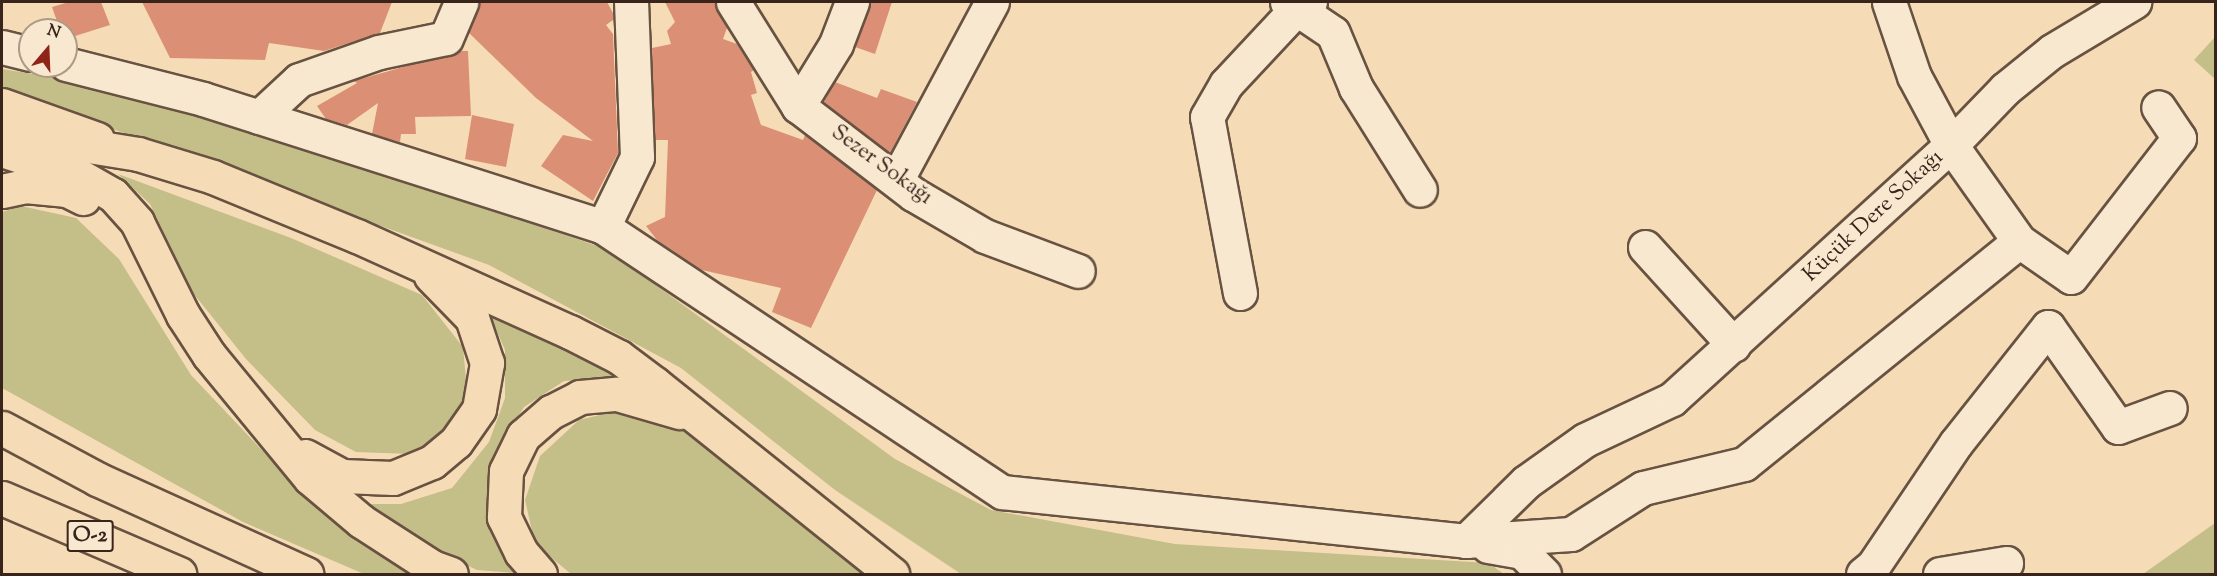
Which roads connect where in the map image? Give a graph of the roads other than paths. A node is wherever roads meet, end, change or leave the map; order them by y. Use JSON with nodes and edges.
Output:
{"nodes":[{"id":1,"x":461,"y":2,"type":"edge"},
{"id":2,"x":631,"y":2,"type":"edge"},
{"id":3,"x":733,"y":2,"type":"edge"},
{"id":4,"x":852,"y":2,"type":"edge"},
{"id":5,"x":992,"y":2,"type":"edge"},
{"id":6,"x":1889,"y":2,"type":"edge"},
{"id":7,"x":2134,"y":2,"type":"edge"},
{"id":8,"x":1298,"y":3,"type":"edge"},
{"id":9,"x":2,"y":47,"type":"edge"},
{"id":10,"x":18,"y":51,"type":"edge"},
{"id":11,"x":78,"y":67,"type":"edge"},
{"id":12,"x":2,"y":105,"type":"edge"},
{"id":13,"x":798,"y":106,"type":"junction"},
{"id":14,"x":2158,"y":107,"type":"dead end"},
{"id":15,"x":259,"y":117,"type":"junction"},
{"id":16,"x":2,"y":132,"type":"edge"},
{"id":17,"x":1951,"y":145,"type":"junction"},
{"id":18,"x":2,"y":150,"type":"edge"},
{"id":19,"x":138,"y":154,"type":"junction"},
{"id":20,"x":897,"y":179,"type":"junction"},
{"id":21,"x":1420,"y":190,"type":"dead end"},
{"id":22,"x":2,"y":191,"type":"edge"},
{"id":23,"x":603,"y":227,"type":"junction"},
{"id":24,"x":2019,"y":241,"type":"junction"},
{"id":25,"x":1645,"y":247,"type":"dead end"},
{"id":26,"x":420,"y":265,"type":"junction"},
{"id":27,"x":1078,"y":272,"type":"dead end"},
{"id":28,"x":165,"y":277,"type":"junction"},
{"id":29,"x":1240,"y":293,"type":"dead end"},
{"id":30,"x":1734,"y":345,"type":"junction"},
{"id":31,"x":2170,"y":408,"type":"dead end"},
{"id":32,"x":255,"y":415,"type":"junction"},
{"id":33,"x":703,"y":422,"type":"junction"},
{"id":34,"x":2,"y":428,"type":"edge"},
{"id":35,"x":2,"y":498,"type":"edge"},
{"id":36,"x":1466,"y":541,"type":"junction"},
{"id":37,"x":2006,"y":563,"type":"dead end"},
{"id":38,"x":1878,"y":572,"type":"edge"},
{"id":39,"x":179,"y":574,"type":"edge"},
{"id":40,"x":306,"y":574,"type":"edge"},
{"id":41,"x":451,"y":574,"type":"edge"},
{"id":42,"x":540,"y":574,"type":"edge"},
{"id":43,"x":892,"y":574,"type":"edge"},
{"id":44,"x":1544,"y":574,"type":"edge"},
{"id":45,"x":1940,"y":574,"type":"edge"}],
"edges":[{"from":1,"to":15,"type":"street"},
{"from":2,"to":23,"type":"street"},
{"from":3,"to":13,"type":"street","name":"Sezer Sokağı"},
{"from":4,"to":13,"type":"street"},
{"from":5,"to":20,"type":"street"},
{"from":6,"to":17,"type":"street","name":"Küçük Dere Sokağı"},
{"from":7,"to":17,"type":"street"},
{"from":8,"to":21,"type":"street"},
{"from":8,"to":29,"type":"street"},
{"from":9,"to":10,"type":"street"},
{"from":11,"to":15,"type":"street"},
{"from":12,"to":19,"type":"main road"},
{"from":13,"to":20,"type":"street","name":"Sezer Sokağı"},
{"from":14,"to":24,"type":"street"},
{"from":15,"to":23,"type":"street"},
{"from":16,"to":19,"type":"main road"},
{"from":17,"to":24,"type":"street"},
{"from":17,"to":30,"type":"street","name":"Küçük Dere Sokağı"},
{"from":18,"to":28,"type":"main road"},
{"from":19,"to":26,"type":"main road"},
{"from":20,"to":27,"type":"street","name":"Sezer Sokağı"},
{"from":22,"to":28,"type":"main road"},
{"from":23,"to":36,"type":"street"},
{"from":24,"to":36,"type":"street"},
{"from":25,"to":30,"type":"street"},
{"from":26,"to":32,"type":"main road"},
{"from":26,"to":33,"type":"main road"},
{"from":28,"to":32,"type":"main road"},
{"from":30,"to":36,"type":"street","name":"Küçük Dere Sokağı"},
{"from":31,"to":38,"type":"street"},
{"from":32,"to":41,"type":"main road"},
{"from":33,"to":42,"type":"main road"},
{"from":33,"to":43,"type":"main road"},
{"from":34,"to":40,"type":"main road"},
{"from":35,"to":39,"type":"main road","number":"O-2"},
{"from":36,"to":44,"type":"street"},
{"from":37,"to":45,"type":"street"}]}
